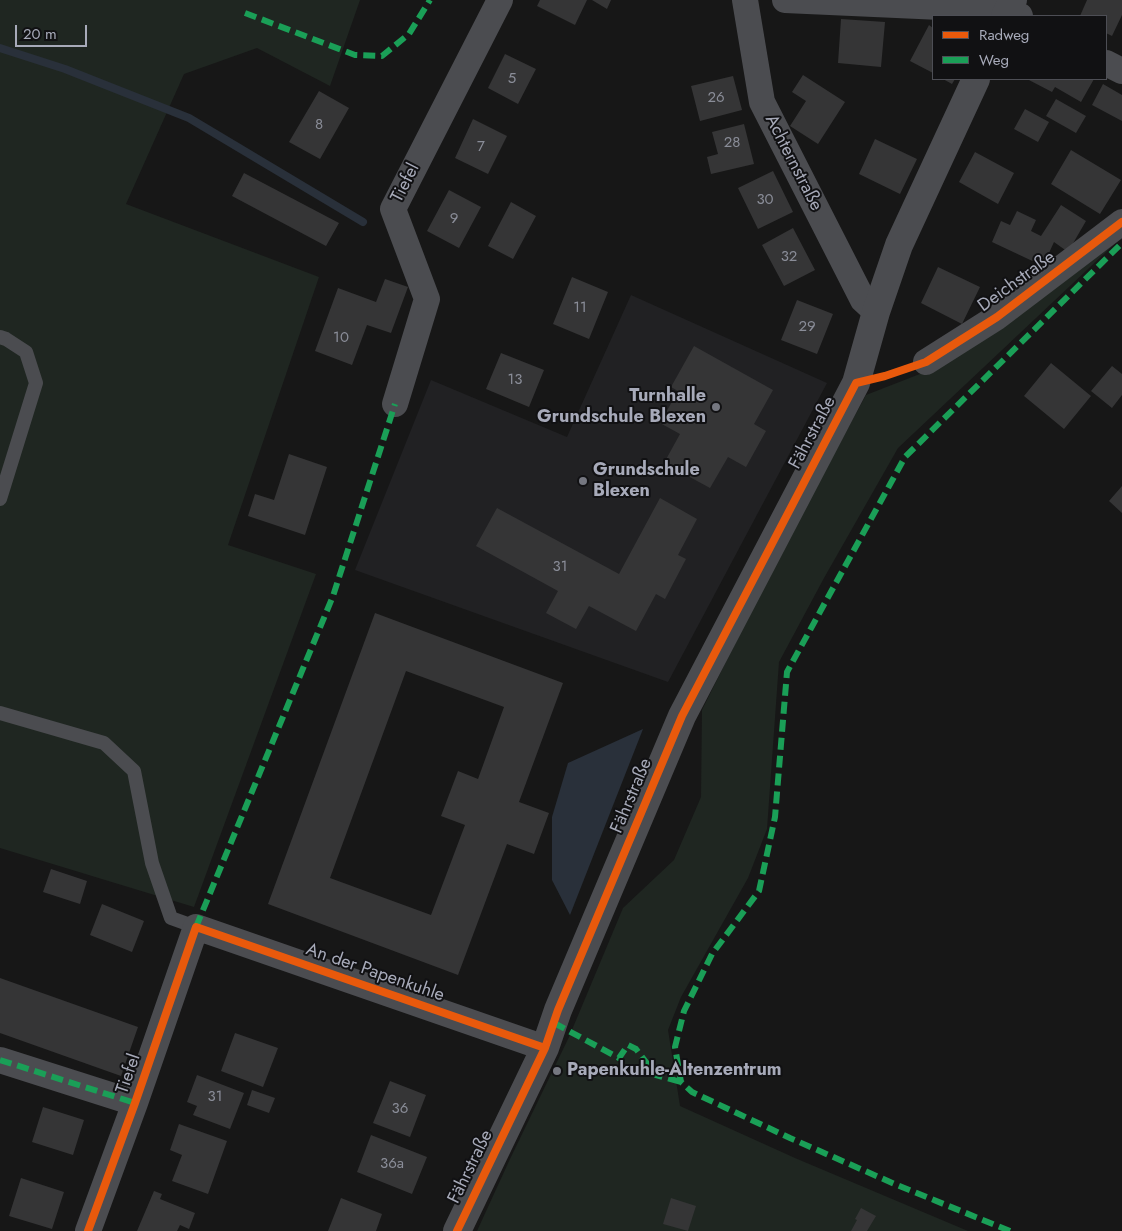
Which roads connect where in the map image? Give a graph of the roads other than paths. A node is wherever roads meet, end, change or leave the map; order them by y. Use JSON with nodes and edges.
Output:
{"nodes":[{"id":1,"x":500,"y":0,"type":"edge"},
{"id":2,"x":744,"y":0,"type":"edge"},
{"id":3,"x":785,"y":0,"type":"edge"},
{"id":4,"x":1012,"y":11,"type":"edge"},
{"id":5,"x":1107,"y":64,"type":"edge"},
{"id":6,"x":1122,"y":71,"type":"edge"},
{"id":7,"x":976,"y":80,"type":"edge"},
{"id":8,"x":1122,"y":222,"type":"edge"},
{"id":9,"x":876,"y":312,"type":"junction"},
{"id":10,"x":0,"y":337,"type":"edge"},
{"id":11,"x":926,"y":362,"type":"dead end"},
{"id":12,"x":395,"y":404,"type":"dead end"},
{"id":13,"x":0,"y":499,"type":"edge"},
{"id":14,"x":0,"y":713,"type":"edge"},
{"id":15,"x":196,"y":927,"type":"junction"},
{"id":16,"x":545,"y":1048,"type":"junction"},
{"id":17,"x":0,"y":1060,"type":"edge"},
{"id":18,"x":135,"y":1103,"type":"junction"},
{"id":19,"x":88,"y":1231,"type":"edge"},
{"id":20,"x":457,"y":1231,"type":"edge"}],
"edges":[{"from":1,"to":12,"type":"street","name":"Tiefel"},
{"from":2,"to":9,"type":"street","name":"Achternstraße"},
{"from":3,"to":4,"type":"street"},
{"from":5,"to":6,"type":"street"},
{"from":7,"to":9,"type":"street","name":"Fährstraße"},
{"from":8,"to":11,"type":"street","name":"Deichstraße"},
{"from":9,"to":16,"type":"street","name":"Fährstraße"},
{"from":10,"to":13,"type":"lane"},
{"from":14,"to":15,"type":"lane","name":"An der Papenkuhle"},
{"from":15,"to":16,"type":"street","name":"An der Papenkuhle"},
{"from":15,"to":18,"type":"street","name":"Tiefel"},
{"from":16,"to":20,"type":"street","name":"Fährstraße"},
{"from":17,"to":18,"type":"street"},
{"from":18,"to":19,"type":"street","name":"Tiefel"}]}
